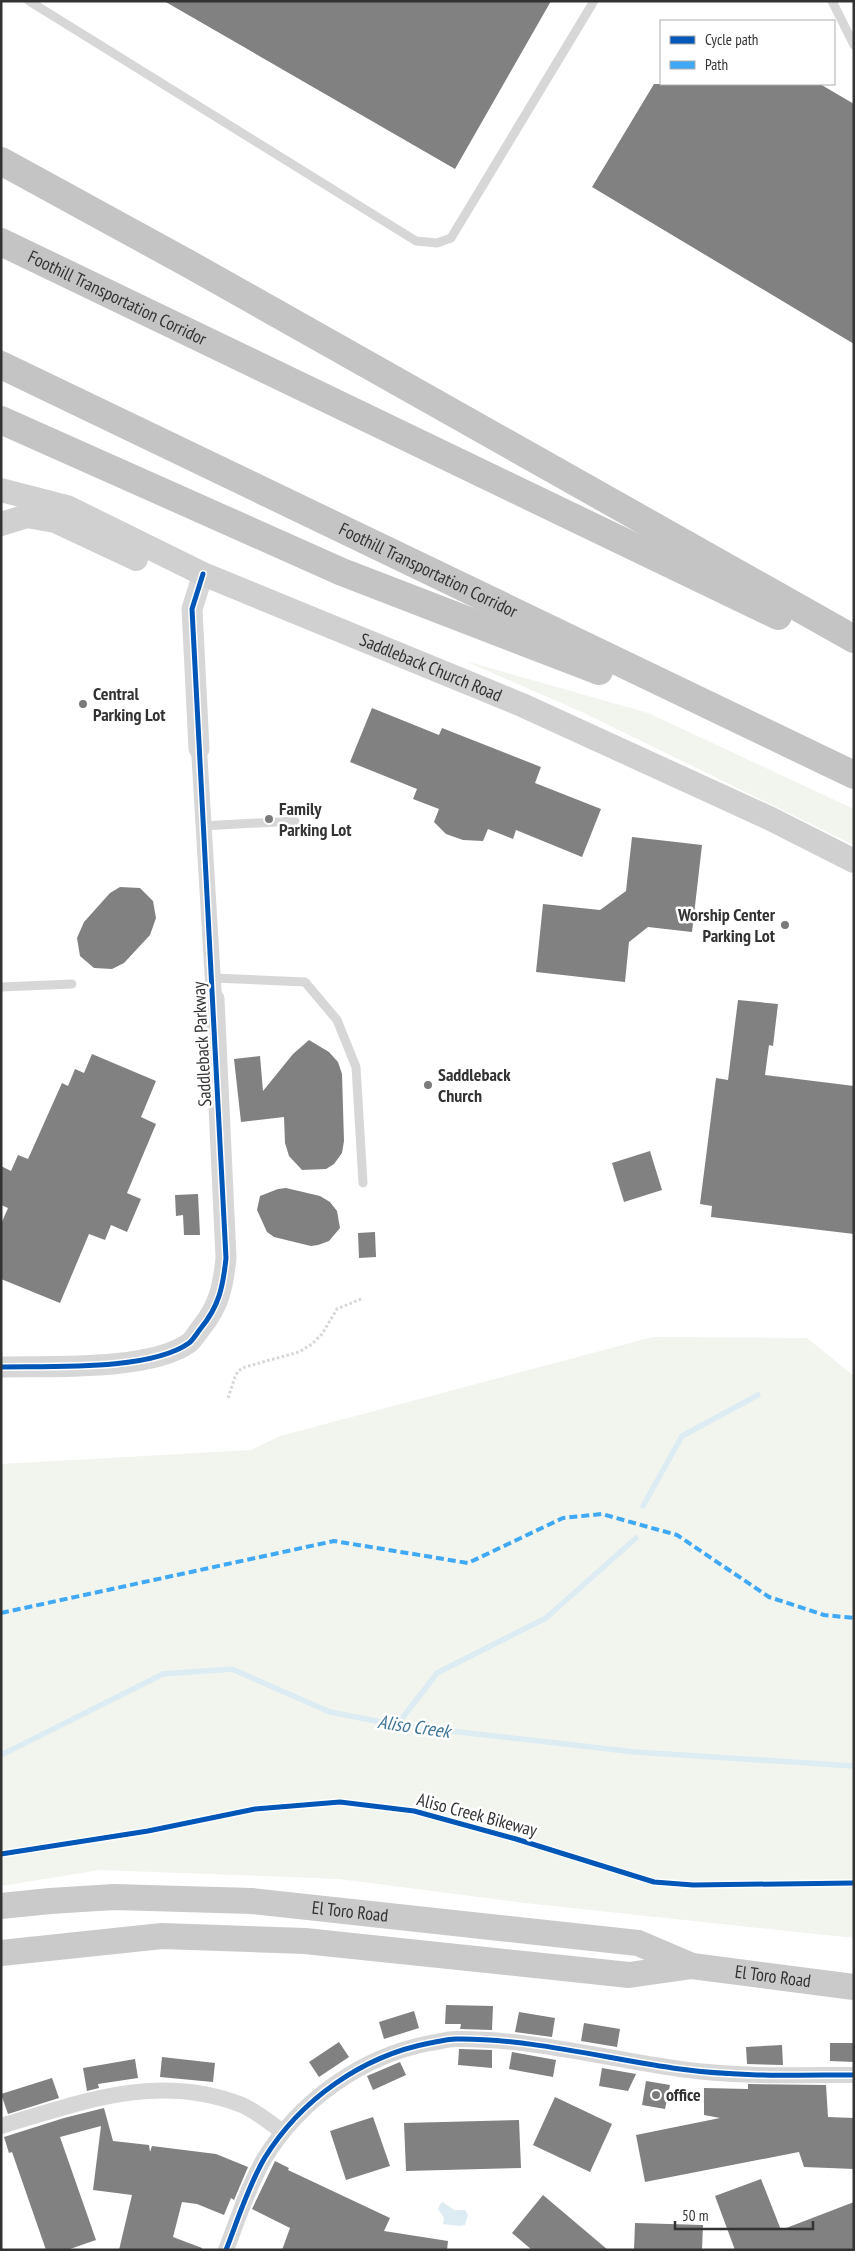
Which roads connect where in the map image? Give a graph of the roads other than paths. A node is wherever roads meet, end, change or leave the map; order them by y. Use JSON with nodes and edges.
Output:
{"nodes":[{"id":1,"x":29,"y":1,"type":"edge"},
{"id":2,"x":594,"y":1,"type":"edge"},
{"id":3,"x":832,"y":1,"type":"edge"},
{"id":4,"x":854,"y":45,"type":"edge"},
{"id":5,"x":1,"y":161,"type":"edge"},
{"id":6,"x":1,"y":242,"type":"edge"},
{"id":7,"x":1,"y":364,"type":"edge"},
{"id":8,"x":1,"y":420,"type":"edge"},
{"id":9,"x":1,"y":490,"type":"edge"},
{"id":10,"x":1,"y":524,"type":"edge"},
{"id":11,"x":203,"y":574,"type":"junction"},
{"id":12,"x":854,"y":639,"type":"edge"},
{"id":13,"x":854,"y":653,"type":"edge"},
{"id":14,"x":780,"y":740,"type":"junction"},
{"id":15,"x":199,"y":749,"type":"joint"},
{"id":16,"x":854,"y":775,"type":"edge"},
{"id":17,"x":295,"y":821,"type":"dead end"},
{"id":18,"x":202,"y":826,"type":"junction"},
{"id":19,"x":854,"y":861,"type":"edge"},
{"id":20,"x":72,"y":984,"type":"dead end"},
{"id":21,"x":1,"y":988,"type":"edge"},
{"id":22,"x":213,"y":989,"type":"junction"},
{"id":23,"x":363,"y":1183,"type":"dead end"},
{"id":24,"x":1,"y":1367,"type":"edge"},
{"id":25,"x":1,"y":1906,"type":"edge"},
{"id":26,"x":1,"y":1952,"type":"edge"},
{"id":27,"x":692,"y":1966,"type":"junction"},
{"id":28,"x":854,"y":1987,"type":"edge"},
{"id":29,"x":854,"y":2075,"type":"edge"},
{"id":30,"x":1,"y":2126,"type":"edge"},
{"id":31,"x":283,"y":2132,"type":"junction"},
{"id":32,"x":226,"y":2250,"type":"edge"}],
"edges":[{"from":1,"to":2,"type":"lane"},
{"from":3,"to":4,"type":"lane"},
{"from":5,"to":12,"type":"highway"},
{"from":6,"to":13,"type":"highway","name":"Foothill Transportation Corridor"},
{"from":7,"to":14,"type":"highway","name":"Foothill Transportation Corridor"},
{"from":8,"to":14,"type":"highway"},
{"from":9,"to":11,"type":"main road","name":"Saddleback Church Road"},
{"from":10,"to":11,"type":"main road"},
{"from":11,"to":15,"type":"street","name":"Saddleback Parkway"},
{"from":11,"to":19,"type":"main road","name":"Saddleback Church Road"},
{"from":14,"to":16,"type":"highway","name":"Foothill Transportation Corridor"},
{"from":15,"to":18,"type":"street","name":"Saddleback Parkway"},
{"from":17,"to":18,"type":"lane"},
{"from":18,"to":22,"type":"street","name":"Saddleback Parkway"},
{"from":20,"to":21,"type":"lane"},
{"from":22,"to":23,"type":"lane"},
{"from":22,"to":24,"type":"street","name":"Saddleback Parkway"},
{"from":25,"to":27,"type":"main road","name":"El Toro Road"},
{"from":26,"to":27,"type":"main road","name":"El Toro Road"},
{"from":27,"to":28,"type":"main road","name":"El Toro Road"},
{"from":29,"to":31,"type":"street"},
{"from":30,"to":31,"type":"street"},
{"from":31,"to":32,"type":"street"}]}
